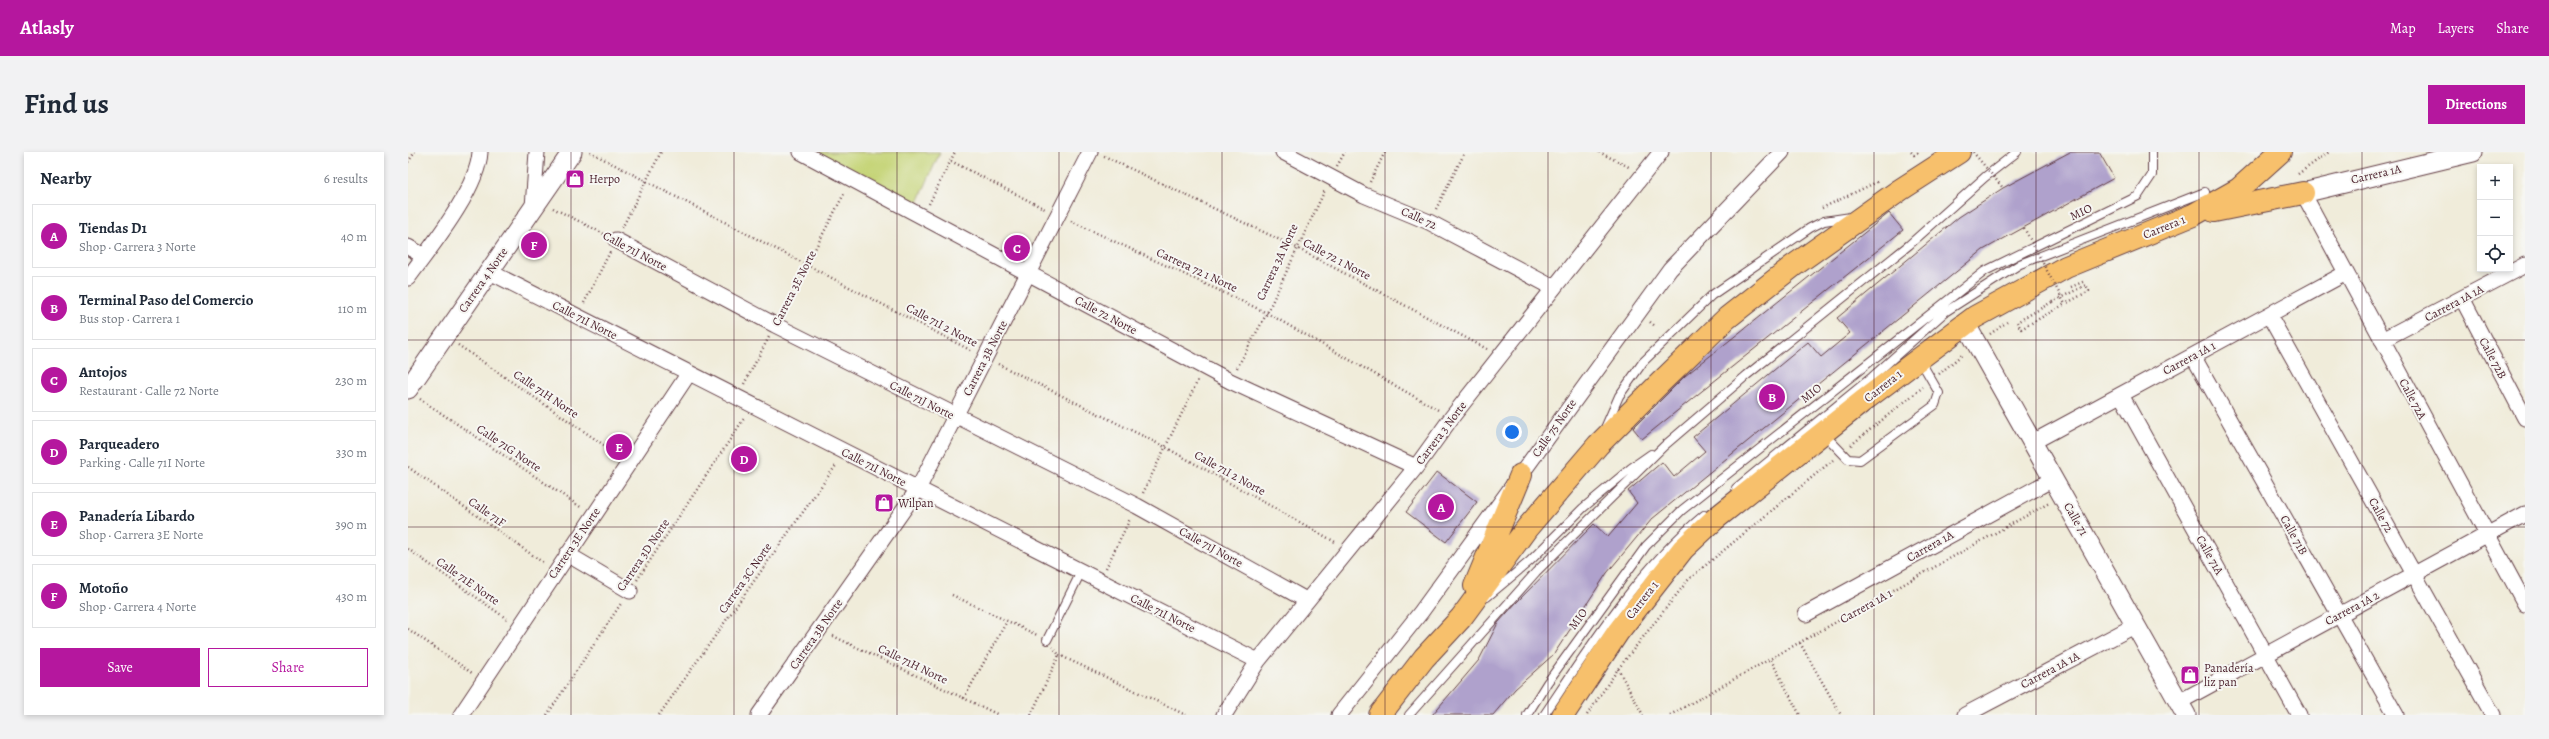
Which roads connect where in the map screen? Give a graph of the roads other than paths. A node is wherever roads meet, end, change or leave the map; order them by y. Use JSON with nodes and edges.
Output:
{"nodes":[{"id":1,"x":480,"y":152,"type":"edge"},
{"id":2,"x":537,"y":152,"type":"edge"},
{"id":3,"x":572,"y":152,"type":"edge"},
{"id":4,"x":801,"y":152,"type":"edge"},
{"id":5,"x":1090,"y":152,"type":"edge"},
{"id":6,"x":1282,"y":152,"type":"edge"},
{"id":7,"x":1660,"y":152,"type":"edge"},
{"id":8,"x":1782,"y":152,"type":"edge"},
{"id":9,"x":1959,"y":152,"type":"edge"},
{"id":10,"x":2017,"y":152,"type":"edge"},
{"id":11,"x":2152,"y":152,"type":"edge"},
{"id":12,"x":2280,"y":152,"type":"edge"},
{"id":13,"x":2473,"y":152,"type":"edge"},
{"id":14,"x":2205,"y":192,"type":"dead end"},
{"id":15,"x":2303,"y":193,"type":"junction"},
{"id":16,"x":536,"y":204,"type":"junction"},
{"id":17,"x":2193,"y":215,"type":"junction"},
{"id":18,"x":616,"y":240,"type":"road end"},
{"id":19,"x":408,"y":247,"type":"edge"},
{"id":20,"x":424,"y":256,"type":"junction"},
{"id":21,"x":2525,"y":265,"type":"edge"},
{"id":22,"x":490,"y":272,"type":"junction"},
{"id":23,"x":2346,"y":273,"type":"junction"},
{"id":24,"x":1029,"y":274,"type":"junction"},
{"id":25,"x":408,"y":278,"type":"edge"},
{"id":26,"x":1554,"y":288,"type":"junction"},
{"id":27,"x":2462,"y":298,"type":"junction"},
{"id":28,"x":2269,"y":315,"type":"junction"},
{"id":29,"x":1965,"y":323,"type":"junction"},
{"id":30,"x":2382,"y":340,"type":"junction"},
{"id":31,"x":1914,"y":351,"type":"junction"},
{"id":32,"x":2193,"y":356,"type":"junction"},
{"id":33,"x":689,"y":373,"type":"junction"},
{"id":34,"x":411,"y":392,"type":"edge"},
{"id":35,"x":2121,"y":395,"type":"junction"},
{"id":36,"x":955,"y":417,"type":"junction"},
{"id":37,"x":2525,"y":418,"type":"edge"},
{"id":38,"x":1823,"y":433,"type":"junction"},
{"id":39,"x":2033,"y":442,"type":"junction"},
{"id":40,"x":1664,"y":446,"type":"junction"},
{"id":41,"x":1416,"y":467,"type":"junction"},
{"id":42,"x":1521,"y":475,"type":"junction"},
{"id":43,"x":2053,"y":479,"type":"junction"},
{"id":44,"x":918,"y":489,"type":"junction"},
{"id":45,"x":1730,"y":494,"type":"dead end"},
{"id":46,"x":1712,"y":508,"type":"dead end"},
{"id":47,"x":2525,"y":514,"type":"edge"},
{"id":48,"x":2486,"y":535,"type":"junction"},
{"id":49,"x":567,"y":554,"type":"junction"},
{"id":50,"x":1081,"y":572,"type":"junction"},
{"id":51,"x":2414,"y":574,"type":"junction"},
{"id":52,"x":630,"y":591,"type":"road end"},
{"id":53,"x":1306,"y":600,"type":"junction"},
{"id":54,"x":2525,"y":604,"type":"edge"},
{"id":55,"x":1806,"y":614,"type":"dead end"},
{"id":56,"x":2339,"y":615,"type":"junction"},
{"id":57,"x":1461,"y":618,"type":"junction"},
{"id":58,"x":2136,"y":625,"type":"junction"},
{"id":59,"x":1047,"y":640,"type":"road end"},
{"id":60,"x":1600,"y":646,"type":"junction"},
{"id":61,"x":2266,"y":655,"type":"junction"},
{"id":62,"x":1258,"y":662,"type":"junction"},
{"id":63,"x":2183,"y":708,"type":"edge"},
{"id":64,"x":461,"y":715,"type":"edge"},
{"id":65,"x":759,"y":715,"type":"edge"},
{"id":66,"x":1224,"y":715,"type":"edge"},
{"id":67,"x":1339,"y":715,"type":"edge"},
{"id":68,"x":1380,"y":715,"type":"edge"},
{"id":69,"x":1409,"y":715,"type":"edge"},
{"id":70,"x":1527,"y":715,"type":"edge"},
{"id":71,"x":1544,"y":715,"type":"edge"},
{"id":72,"x":1563,"y":715,"type":"edge"},
{"id":73,"x":1965,"y":715,"type":"edge"},
{"id":74,"x":2299,"y":715,"type":"edge"},
{"id":75,"x":2396,"y":715,"type":"edge"},
{"id":76,"x":2493,"y":715,"type":"edge"}],
"edges":[{"from":1,"to":20,"type":"street"},
{"from":2,"to":16,"type":"street"},
{"from":3,"to":16,"type":"street","name":"Carrera 4 Norte"},
{"from":4,"to":24,"type":"street","name":"Calle 72 Norte"},
{"from":5,"to":24,"type":"street","name":"Carrera 3B Norte"},
{"from":6,"to":26,"type":"street","name":"Calle 72"},
{"from":7,"to":26,"type":"street","name":"Carrera 3 Norte"},
{"from":8,"to":42,"type":"street","name":"Calle 75 Norte"},
{"from":9,"to":57,"type":"highway"},
{"from":10,"to":40,"type":"lane"},
{"from":11,"to":70,"type":"lane","name":"MIO"},
{"from":12,"to":17,"type":"highway","name":"Carrera 1"},
{"from":13,"to":15,"type":"street","name":"Carrera 1A"},
{"from":14,"to":31,"type":"lane"},
{"from":15,"to":17,"type":"highway"},
{"from":15,"to":23,"type":"street","name":"Calle 72A"},
{"from":16,"to":22,"type":"street","name":"Carrera 4 Norte"},
{"from":17,"to":29,"type":"highway","name":"Carrera 1"},
{"from":18,"to":36,"type":"street","name":"Calle 71J Norte"},
{"from":19,"to":20,"type":"street"},
{"from":20,"to":25,"type":"street"},
{"from":21,"to":27,"type":"street","name":"Carrera 1A 1A"},
{"from":22,"to":33,"type":"street","name":"Calle 71I Norte"},
{"from":22,"to":34,"type":"street","name":"Carrera 4 Norte"},
{"from":23,"to":28,"type":"street","name":"Carrera 1A 1"},
{"from":23,"to":30,"type":"street","name":"Calle 72A"},
{"from":24,"to":36,"type":"street","name":"Carrera 3B Norte"},
{"from":24,"to":41,"type":"street","name":"Calle 72 Norte"},
{"from":26,"to":41,"type":"street","name":"Carrera 3 Norte"},
{"from":27,"to":30,"type":"street","name":"Carrera 1A 1A"},
{"from":27,"to":37,"type":"street","name":"Calle 72B"},
{"from":28,"to":32,"type":"street","name":"Carrera 1A 1"},
{"from":28,"to":51,"type":"street","name":"Calle 72"},
{"from":29,"to":31,"type":"highway","name":"Carrera 1"},
{"from":29,"to":39,"type":"street","name":"Calle 71"},
{"from":30,"to":48,"type":"street","name":"Calle 72A"},
{"from":31,"to":38,"type":"highway","name":"Carrera 1"},
{"from":31,"to":38,"type":"lane"},
{"from":31,"to":45,"type":"lane"},
{"from":32,"to":35,"type":"street","name":"Carrera 1A 1"},
{"from":32,"to":56,"type":"street","name":"Calle 71B"},
{"from":33,"to":44,"type":"street","name":"Calle 71I Norte"},
{"from":33,"to":49,"type":"street","name":"Carrera 3E Norte"},
{"from":35,"to":39,"type":"street","name":"Carrera 1A 1"},
{"from":35,"to":61,"type":"street","name":"Calle 71A"},
{"from":36,"to":44,"type":"street","name":"Carrera 3B Norte"},
{"from":36,"to":53,"type":"street","name":"Calle 71J Norte"},
{"from":38,"to":60,"type":"highway","name":"Carrera 1"},
{"from":39,"to":43,"type":"street","name":"Calle 71"},
{"from":40,"to":57,"type":"lane"},
{"from":40,"to":69,"type":"lane"},
{"from":41,"to":53,"type":"street","name":"Carrera 3 Norte"},
{"from":42,"to":57,"type":"highway"},
{"from":42,"to":67,"type":"street","name":"Calle 75 Norte"},
{"from":43,"to":55,"type":"street","name":"Carrera 1A"},
{"from":43,"to":58,"type":"street","name":"Calle 71"},
{"from":44,"to":50,"type":"street","name":"Calle 71I Norte"},
{"from":44,"to":65,"type":"street","name":"Carrera 3B Norte"},
{"from":46,"to":60,"type":"lane"},
{"from":47,"to":48,"type":"street","name":"Carrera 1A 2"},
{"from":48,"to":51,"type":"street","name":"Carrera 1A 2"},
{"from":48,"to":54,"type":"street","name":"Calle 72A"},
{"from":49,"to":52,"type":"street"},
{"from":49,"to":64,"type":"street","name":"Carrera 3E Norte"},
{"from":50,"to":59,"type":"lane"},
{"from":50,"to":62,"type":"street","name":"Calle 71I Norte"},
{"from":51,"to":56,"type":"street","name":"Carrera 1A 2"},
{"from":51,"to":76,"type":"street","name":"Calle 72"},
{"from":53,"to":62,"type":"street","name":"Carrera 3 Norte"},
{"from":56,"to":61,"type":"street","name":"Carrera 1A 2"},
{"from":56,"to":75,"type":"street","name":"Calle 71B"},
{"from":57,"to":68,"type":"highway"},
{"from":58,"to":63,"type":"street","name":"Calle 71"},
{"from":58,"to":73,"type":"street","name":"Carrera 1A 1A"},
{"from":60,"to":71,"type":"lane"},
{"from":60,"to":72,"type":"highway","name":"Carrera 1"},
{"from":61,"to":63,"type":"street","name":"Carrera 1A 2"},
{"from":61,"to":74,"type":"street","name":"Calle 71A"},
{"from":62,"to":66,"type":"street","name":"Carrera 3 Norte"}]}
